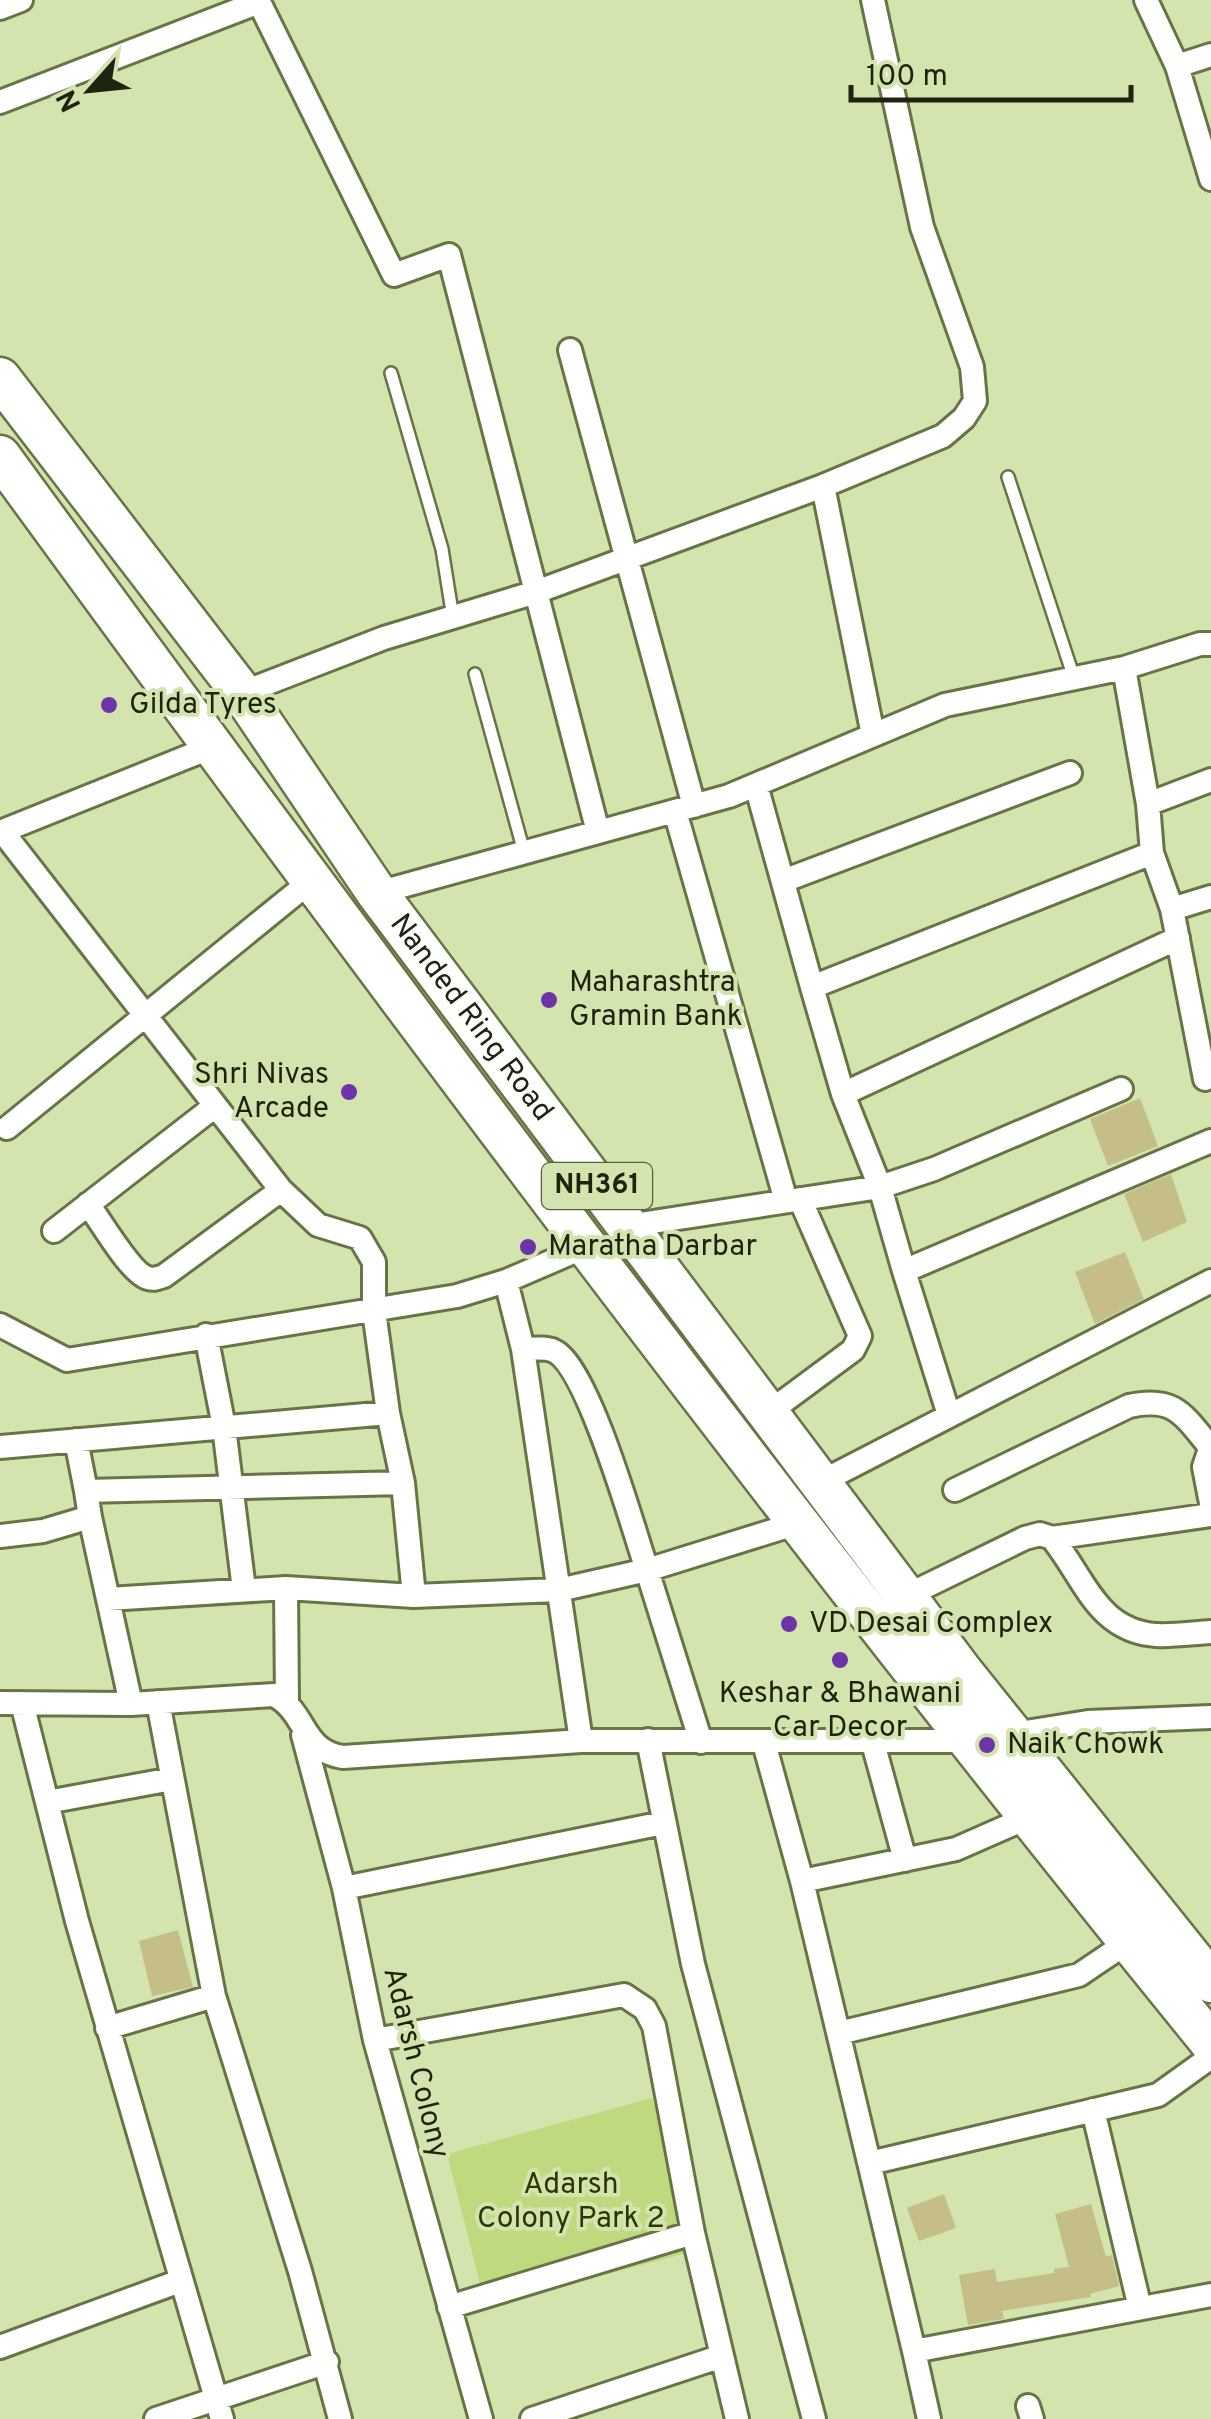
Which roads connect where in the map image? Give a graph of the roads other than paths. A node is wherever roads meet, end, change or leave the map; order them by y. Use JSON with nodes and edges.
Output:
{"nodes":[{"id":1,"x":20,"y":0,"type":"edge"},
{"id":2,"x":872,"y":0,"type":"edge"},
{"id":3,"x":1146,"y":0,"type":"edge"},
{"id":4,"x":259,"y":1,"type":"edge"},
{"id":5,"x":0,"y":8,"type":"edge"},
{"id":6,"x":1211,"y":54,"type":"edge"},
{"id":7,"x":1177,"y":66,"type":"junction"},
{"id":8,"x":0,"y":102,"type":"edge"},
{"id":9,"x":1211,"y":176,"type":"edge"},
{"id":10,"x":570,"y":350,"type":"dead end"},
{"id":11,"x":390,"y":374,"type":"dead end"},
{"id":12,"x":0,"y":378,"type":"edge"},
{"id":13,"x":0,"y":456,"type":"edge"},
{"id":14,"x":1008,"y":477,"type":"dead end"},
{"id":15,"x":822,"y":486,"type":"junction"},
{"id":16,"x":626,"y":559,"type":"junction"},
{"id":17,"x":536,"y":592,"type":"junction"},
{"id":18,"x":452,"y":618,"type":"junction"},
{"id":19,"x":1211,"y":644,"type":"edge"},
{"id":20,"x":1124,"y":668,"type":"junction"},
{"id":21,"x":475,"y":674,"type":"dead end"},
{"id":22,"x":1074,"y":678,"type":"junction"},
{"id":23,"x":242,"y":694,"type":"junction"},
{"id":24,"x":873,"y":735,"type":"junction"},
{"id":25,"x":212,"y":747,"type":"junction"},
{"id":26,"x":1070,"y":773,"type":"dead end"},
{"id":27,"x":1211,"y":780,"type":"edge"},
{"id":28,"x":756,"y":785,"type":"junction"},
{"id":29,"x":1148,"y":804,"type":"junction"},
{"id":30,"x":684,"y":808,"type":"junction"},
{"id":31,"x":1,"y":832,"type":"edge"},
{"id":32,"x":598,"y":832,"type":"junction"},
{"id":33,"x":524,"y":852,"type":"junction"},
{"id":34,"x":1152,"y":853,"type":"junction"},
{"id":35,"x":312,"y":880,"type":"junction"},
{"id":36,"x":783,"y":881,"type":"junction"},
{"id":37,"x":377,"y":893,"type":"junction"},
{"id":38,"x":1211,"y":897,"type":"edge"},
{"id":39,"x":1172,"y":909,"type":"junction"},
{"id":40,"x":1178,"y":938,"type":"junction"},
{"id":41,"x":812,"y":987,"type":"junction"},
{"id":42,"x":146,"y":1016,"type":"junction"},
{"id":43,"x":1209,"y":1084,"type":"edge"},
{"id":44,"x":1121,"y":1088,"type":"dead end"},
{"id":45,"x":843,"y":1094,"type":"junction"},
{"id":46,"x":215,"y":1106,"type":"junction"},
{"id":47,"x":8,"y":1128,"type":"dead end"},
{"id":48,"x":1211,"y":1140,"type":"edge"},
{"id":49,"x":880,"y":1187,"type":"junction"},
{"id":50,"x":280,"y":1190,"type":"junction"},
{"id":51,"x":793,"y":1200,"type":"junction"},
{"id":52,"x":88,"y":1204,"type":"junction"},
{"id":53,"x":628,"y":1226,"type":"junction"},
{"id":54,"x":54,"y":1231,"type":"dead end"},
{"id":55,"x":587,"y":1246,"type":"junction"},
{"id":56,"x":904,"y":1271,"type":"junction"},
{"id":57,"x":506,"y":1280,"type":"junction"},
{"id":58,"x":1211,"y":1281,"type":"edge"},
{"id":59,"x":374,"y":1310,"type":"junction"},
{"id":60,"x":0,"y":1324,"type":"edge"},
{"id":61,"x":206,"y":1336,"type":"junction"},
{"id":62,"x":523,"y":1349,"type":"junction"},
{"id":63,"x":768,"y":1412,"type":"junction"},
{"id":64,"x":388,"y":1413,"type":"junction"},
{"id":65,"x":949,"y":1416,"type":"junction"},
{"id":66,"x":224,"y":1428,"type":"junction"},
{"id":67,"x":76,"y":1440,"type":"junction"},
{"id":68,"x":1210,"y":1446,"type":"edge"},
{"id":69,"x":0,"y":1447,"type":"edge"},
{"id":70,"x":821,"y":1482,"type":"junction"},
{"id":71,"x":403,"y":1483,"type":"junction"},
{"id":72,"x":232,"y":1489,"type":"junction"},
{"id":73,"x":955,"y":1490,"type":"dead end"},
{"id":74,"x":86,"y":1491,"type":"junction"},
{"id":75,"x":1211,"y":1503,"type":"edge"},
{"id":76,"x":1211,"y":1516,"type":"edge"},
{"id":77,"x":90,"y":1517,"type":"junction"},
{"id":78,"x":798,"y":1524,"type":"junction"},
{"id":79,"x":0,"y":1536,"type":"edge"},
{"id":80,"x":1052,"y":1538,"type":"junction"},
{"id":81,"x":646,"y":1570,"type":"junction"},
{"id":82,"x":286,"y":1588,"type":"junction"},
{"id":83,"x":244,"y":1590,"type":"junction"},
{"id":84,"x":559,"y":1590,"type":"junction"},
{"id":85,"x":414,"y":1596,"type":"junction"},
{"id":86,"x":906,"y":1596,"type":"junction"},
{"id":87,"x":108,"y":1599,"type":"junction"},
{"id":88,"x":1211,"y":1632,"type":"edge"},
{"id":89,"x":158,"y":1702,"type":"junction"},
{"id":90,"x":11,"y":1703,"type":"edge"},
{"id":91,"x":131,"y":1704,"type":"junction"},
{"id":92,"x":293,"y":1711,"type":"junction"},
{"id":93,"x":1211,"y":1717,"type":"edge"},
{"id":94,"x":1013,"y":1734,"type":"junction"},
{"id":95,"x":648,"y":1740,"type":"junction"},
{"id":96,"x":581,"y":1741,"type":"junction"},
{"id":97,"x":701,"y":1742,"type":"junction"},
{"id":98,"x":970,"y":1742,"type":"junction"},
{"id":99,"x":764,"y":1743,"type":"junction"},
{"id":100,"x":872,"y":1743,"type":"junction"},
{"id":101,"x":172,"y":1778,"type":"junction"},
{"id":102,"x":47,"y":1802,"type":"junction"},
{"id":103,"x":1029,"y":1816,"type":"junction"},
{"id":104,"x":663,"y":1824,"type":"junction"},
{"id":105,"x":906,"y":1860,"type":"junction"},
{"id":106,"x":802,"y":1881,"type":"junction"},
{"id":107,"x":344,"y":1888,"type":"junction"},
{"id":108,"x":1128,"y":1942,"type":"junction"},
{"id":109,"x":1211,"y":1982,"type":"edge"},
{"id":110,"x":214,"y":1996,"type":"junction"},
{"id":111,"x":108,"y":2028,"type":"junction"},
{"id":112,"x":839,"y":2033,"type":"junction"},
{"id":113,"x":375,"y":2040,"type":"junction"},
{"id":114,"x":1211,"y":2043,"type":"edge"},
{"id":115,"x":1211,"y":2057,"type":"edge"},
{"id":116,"x":1094,"y":2110,"type":"junction"},
{"id":117,"x":870,"y":2163,"type":"junction"},
{"id":118,"x":693,"y":2232,"type":"junction"},
{"id":119,"x":180,"y":2281,"type":"junction"},
{"id":120,"x":1211,"y":2295,"type":"edge"},
{"id":121,"x":449,"y":2307,"type":"junction"},
{"id":122,"x":1140,"y":2308,"type":"junction"},
{"id":123,"x":0,"y":2347,"type":"edge"},
{"id":124,"x":914,"y":2351,"type":"junction"},
{"id":125,"x":722,"y":2356,"type":"junction"},
{"id":126,"x":327,"y":2362,"type":"junction"},
{"id":127,"x":219,"y":2410,"type":"edge"},
{"id":128,"x":156,"y":2419,"type":"edge"},
{"id":129,"x":340,"y":2419,"type":"edge"},
{"id":130,"x":480,"y":2419,"type":"edge"},
{"id":131,"x":532,"y":2419,"type":"edge"},
{"id":132,"x":737,"y":2419,"type":"edge"},
{"id":133,"x":814,"y":2419,"type":"edge"},
{"id":134,"x":928,"y":2419,"type":"edge"}],
"edges":[{"from":1,"to":5,"type":"street"},
{"from":2,"to":15,"type":"street"},
{"from":3,"to":7,"type":"street"},
{"from":4,"to":8,"type":"street"},
{"from":4,"to":17,"type":"street"},
{"from":6,"to":7,"type":"street"},
{"from":7,"to":9,"type":"street"},
{"from":10,"to":16,"type":"street"},
{"from":11,"to":18,"type":"lane"},
{"from":12,"to":23,"type":"highway","name":"Nanded Ring Road","number":"NH361"},
{"from":13,"to":25,"type":"highway","number":"NH361"},
{"from":14,"to":22,"type":"lane"},
{"from":15,"to":16,"type":"street"},
{"from":15,"to":24,"type":"street"},
{"from":16,"to":17,"type":"street"},
{"from":16,"to":30,"type":"street"},
{"from":17,"to":18,"type":"street"},
{"from":17,"to":32,"type":"street"},
{"from":18,"to":23,"type":"street"},
{"from":19,"to":20,"type":"street"},
{"from":20,"to":22,"type":"street"},
{"from":20,"to":29,"type":"street"},
{"from":21,"to":33,"type":"lane"},
{"from":22,"to":24,"type":"street"},
{"from":23,"to":37,"type":"highway","name":"Nanded Ring Road","number":"NH361"},
{"from":24,"to":28,"type":"street"},
{"from":25,"to":31,"type":"street"},
{"from":25,"to":35,"type":"highway","number":"NH361"},
{"from":26,"to":36,"type":"street"},
{"from":27,"to":29,"type":"street"},
{"from":28,"to":30,"type":"street"},
{"from":28,"to":36,"type":"street"},
{"from":29,"to":34,"type":"street"},
{"from":30,"to":32,"type":"street"},
{"from":30,"to":51,"type":"street"},
{"from":31,"to":42,"type":"street"},
{"from":32,"to":33,"type":"street"},
{"from":33,"to":37,"type":"street"},
{"from":34,"to":39,"type":"street"},
{"from":34,"to":41,"type":"street"},
{"from":35,"to":42,"type":"street"},
{"from":35,"to":55,"type":"highway","number":"NH361"},
{"from":36,"to":41,"type":"street"},
{"from":37,"to":53,"type":"highway","name":"Nanded Ring Road","number":"NH361"},
{"from":38,"to":39,"type":"street"},
{"from":39,"to":40,"type":"street"},
{"from":40,"to":43,"type":"street"},
{"from":40,"to":45,"type":"street"},
{"from":41,"to":45,"type":"street"},
{"from":42,"to":46,"type":"street"},
{"from":42,"to":47,"type":"street"},
{"from":44,"to":49,"type":"street"},
{"from":45,"to":49,"type":"street"},
{"from":46,"to":50,"type":"street"},
{"from":46,"to":52,"type":"street"},
{"from":48,"to":56,"type":"street"},
{"from":49,"to":51,"type":"street"},
{"from":49,"to":56,"type":"street"},
{"from":50,"to":52,"type":"street"},
{"from":50,"to":59,"type":"street"},
{"from":51,"to":53,"type":"street"},
{"from":51,"to":63,"type":"street"},
{"from":52,"to":54,"type":"street"},
{"from":53,"to":63,"type":"highway","name":"Nanded Ring Road","number":"NH361"},
{"from":55,"to":57,"type":"street"},
{"from":55,"to":78,"type":"highway","number":"NH361"},
{"from":56,"to":65,"type":"street"},
{"from":57,"to":59,"type":"street"},
{"from":57,"to":62,"type":"street"},
{"from":58,"to":65,"type":"street"},
{"from":59,"to":61,"type":"street"},
{"from":59,"to":64,"type":"street"},
{"from":60,"to":61,"type":"street"},
{"from":61,"to":66,"type":"street"},
{"from":62,"to":81,"type":"street"},
{"from":62,"to":84,"type":"street"},
{"from":63,"to":70,"type":"highway","name":"Nanded Ring Road","number":"NH361"},
{"from":64,"to":66,"type":"street"},
{"from":64,"to":71,"type":"street"},
{"from":65,"to":70,"type":"street"},
{"from":66,"to":67,"type":"street"},
{"from":66,"to":72,"type":"street"},
{"from":67,"to":69,"type":"street"},
{"from":67,"to":74,"type":"street"},
{"from":68,"to":73,"type":"street"},
{"from":68,"to":75,"type":"street"},
{"from":70,"to":86,"type":"highway","name":"Nanded Ring Road","number":"NH361"},
{"from":71,"to":72,"type":"street"},
{"from":71,"to":85,"type":"street"},
{"from":72,"to":74,"type":"street"},
{"from":72,"to":83,"type":"street"},
{"from":74,"to":77,"type":"street"},
{"from":76,"to":80,"type":"street"},
{"from":77,"to":79,"type":"street"},
{"from":77,"to":87,"type":"street"},
{"from":78,"to":81,"type":"street"},
{"from":78,"to":98,"type":"highway","number":"NH361"},
{"from":80,"to":86,"type":"street"},
{"from":80,"to":88,"type":"street"},
{"from":81,"to":84,"type":"street"},
{"from":81,"to":97,"type":"street"},
{"from":82,"to":83,"type":"street"},
{"from":82,"to":85,"type":"street"},
{"from":82,"to":92,"type":"street","name":"Adarsh Colony"},
{"from":83,"to":87,"type":"street"},
{"from":84,"to":85,"type":"street"},
{"from":84,"to":96,"type":"street"},
{"from":86,"to":94,"type":"highway","name":"Nanded Ring Road","number":"NH361"},
{"from":87,"to":91,"type":"street"},
{"from":89,"to":91,"type":"street"},
{"from":89,"to":92,"type":"street"},
{"from":89,"to":101,"type":"street"},
{"from":90,"to":91,"type":"street"},
{"from":90,"to":102,"type":"street"},
{"from":92,"to":96,"type":"street"},
{"from":92,"to":107,"type":"street","name":"Adarsh Colony"},
{"from":93,"to":94,"type":"street"},
{"from":94,"to":98,"type":"street"},
{"from":94,"to":109,"type":"highway","name":"Nanded Ring Road","number":"NH361"},
{"from":95,"to":96,"type":"street"},
{"from":95,"to":97,"type":"street"},
{"from":95,"to":104,"type":"street"},
{"from":97,"to":99,"type":"street"},
{"from":98,"to":100,"type":"street"},
{"from":98,"to":103,"type":"highway","number":"NH361"},
{"from":99,"to":100,"type":"street"},
{"from":99,"to":106,"type":"street"},
{"from":100,"to":105,"type":"street"},
{"from":101,"to":102,"type":"street"},
{"from":101,"to":110,"type":"street"},
{"from":102,"to":111,"type":"street"},
{"from":103,"to":105,"type":"street"},
{"from":103,"to":108,"type":"highway","number":"NH361"},
{"from":104,"to":107,"type":"street"},
{"from":104,"to":133,"type":"street"},
{"from":105,"to":106,"type":"street"},
{"from":106,"to":112,"type":"street"},
{"from":107,"to":113,"type":"street","name":"Adarsh Colony"},
{"from":108,"to":112,"type":"street"},
{"from":108,"to":114,"type":"highway","number":"NH361"},
{"from":110,"to":111,"type":"street"},
{"from":110,"to":126,"type":"street"},
{"from":111,"to":119,"type":"street"},
{"from":112,"to":117,"type":"street"},
{"from":113,"to":118,"type":"street"},
{"from":113,"to":121,"type":"street","name":"Adarsh Colony"},
{"from":115,"to":116,"type":"street"},
{"from":116,"to":117,"type":"street"},
{"from":116,"to":122,"type":"street"},
{"from":117,"to":124,"type":"street"},
{"from":118,"to":121,"type":"street"},
{"from":118,"to":125,"type":"street"},
{"from":119,"to":123,"type":"street"},
{"from":119,"to":127,"type":"street"},
{"from":120,"to":122,"type":"street"},
{"from":121,"to":130,"type":"street","name":"Adarsh Colony"},
{"from":122,"to":124,"type":"street"},
{"from":124,"to":134,"type":"street"},
{"from":125,"to":131,"type":"street"},
{"from":125,"to":132,"type":"street"},
{"from":126,"to":127,"type":"street"},
{"from":126,"to":129,"type":"street"},
{"from":127,"to":128,"type":"street"}]}
